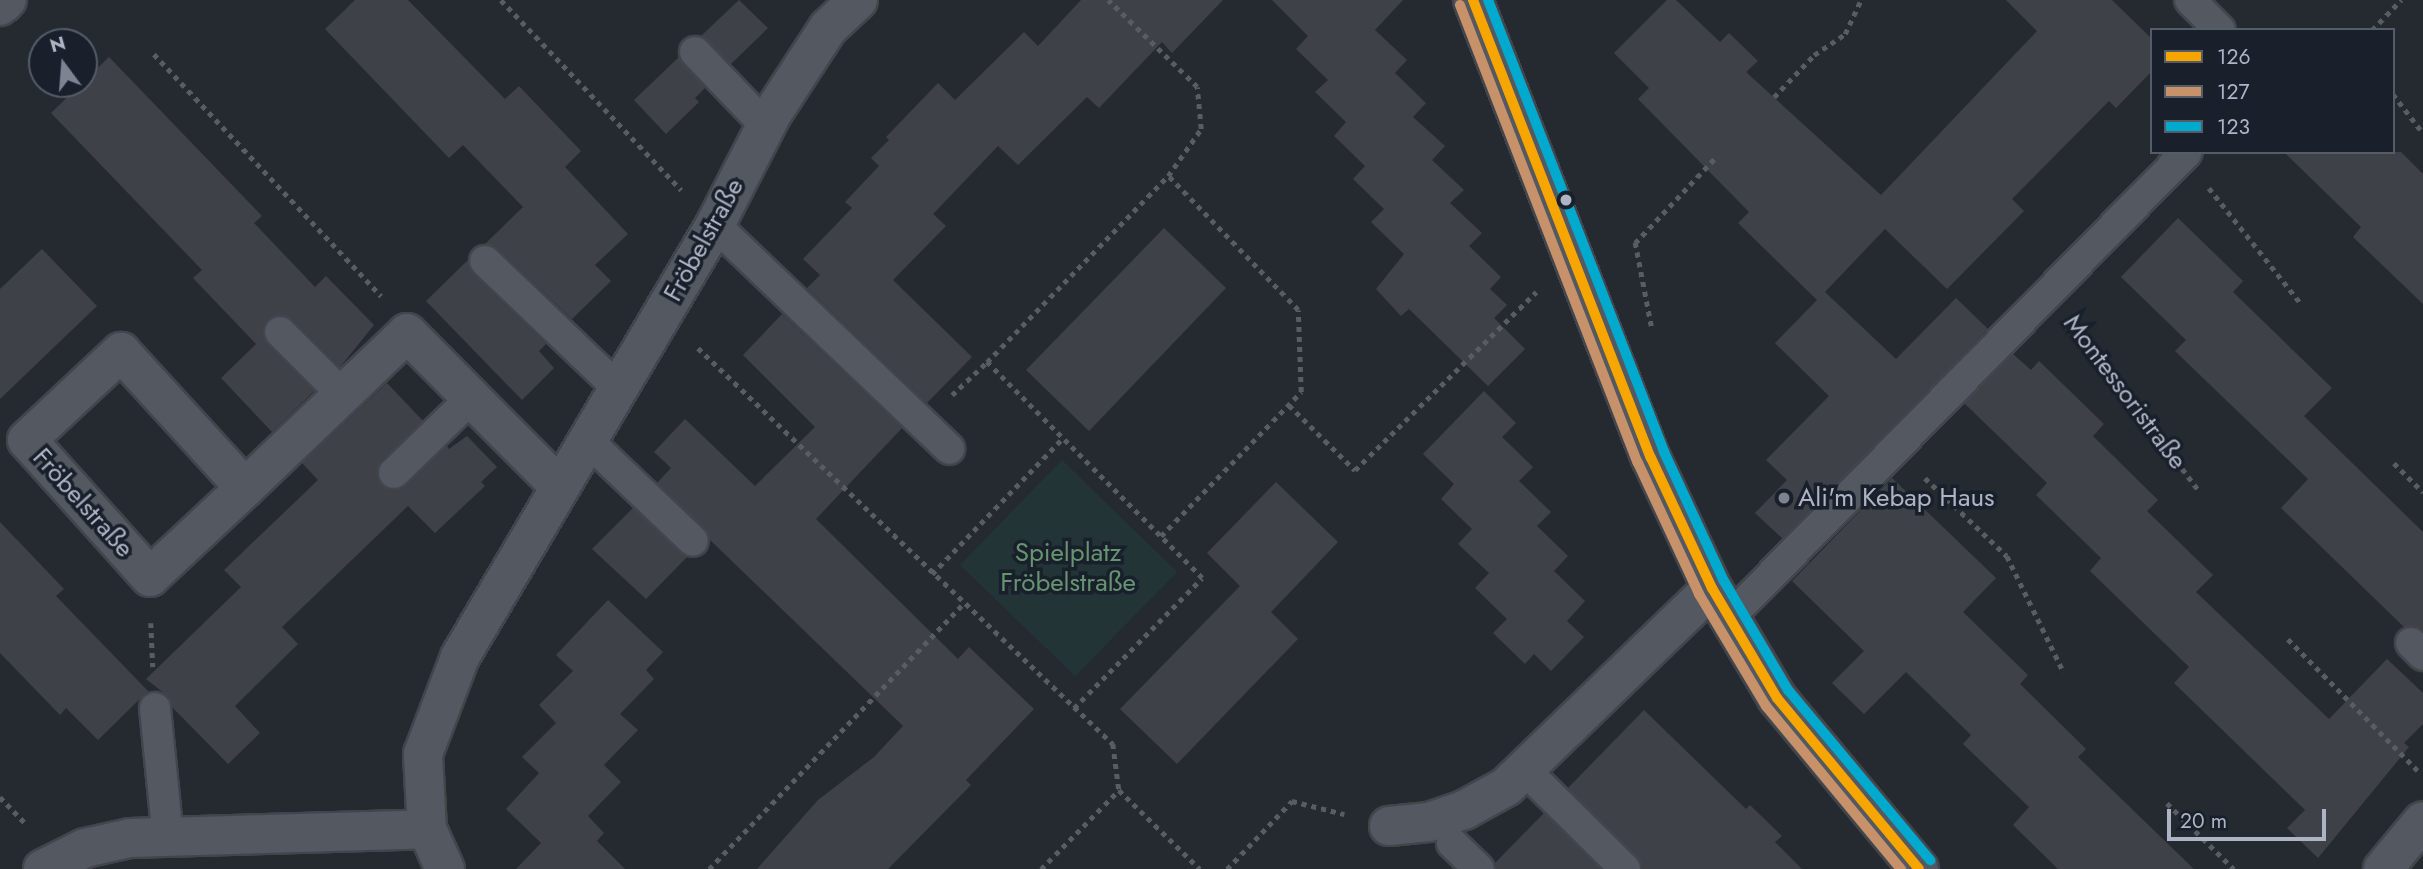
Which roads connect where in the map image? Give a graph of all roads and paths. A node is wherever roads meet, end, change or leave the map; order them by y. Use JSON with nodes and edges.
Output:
{"nodes":[{"id":1,"x":7,"y":0,"type":"edge"},
{"id":2,"x":501,"y":0,"type":"edge"},
{"id":3,"x":858,"y":0,"type":"edge"},
{"id":4,"x":1108,"y":0,"type":"edge"},
{"id":5,"x":1473,"y":0,"type":"edge"},
{"id":6,"x":1861,"y":0,"type":"edge"},
{"id":7,"x":2190,"y":0,"type":"edge"},
{"id":8,"x":2401,"y":0,"type":"edge"},
{"id":9,"x":0,"y":6,"type":"edge"},
{"id":10,"x":2218,"y":28,"type":"edge"},
{"id":11,"x":2374,"y":28,"type":"edge"},
{"id":12,"x":695,"y":52,"type":"dead end"},
{"id":13,"x":154,"y":54,"type":"dead end"},
{"id":14,"x":1774,"y":97,"type":"dead end"},
{"id":15,"x":2395,"y":97,"type":"edge"},
{"id":16,"x":766,"y":126,"type":"junction"},
{"id":17,"x":2423,"y":133,"type":"edge"},
{"id":18,"x":2185,"y":154,"type":"edge"},
{"id":19,"x":1715,"y":158,"type":"dead end"},
{"id":20,"x":1168,"y":176,"type":"junction"},
{"id":21,"x":715,"y":225,"type":"junction"},
{"id":22,"x":485,"y":261,"type":"dead end"},
{"id":23,"x":1576,"y":264,"type":"junction"},
{"id":24,"x":2050,"y":292,"type":"junction"},
{"id":25,"x":2302,"y":305,"type":"dead end"},
{"id":26,"x":662,"y":314,"type":"junction"},
{"id":27,"x":280,"y":332,"type":"dead end"},
{"id":28,"x":407,"y":333,"type":"junction"},
{"id":29,"x":1612,"y":357,"type":"junction"},
{"id":30,"x":618,"y":388,"type":"junction"},
{"id":31,"x":343,"y":395,"type":"junction"},
{"id":32,"x":471,"y":398,"type":"junction"},
{"id":33,"x":1289,"y":405,"type":"junction"},
{"id":34,"x":1063,"y":438,"type":"junction"},
{"id":35,"x":587,"y":440,"type":"junction"},
{"id":36,"x":949,"y":449,"type":"dead end"},
{"id":37,"x":1895,"y":449,"type":"junction"},
{"id":38,"x":2394,"y":463,"type":"dead end"},
{"id":39,"x":394,"y":473,"type":"dead end"},
{"id":40,"x":559,"y":487,"type":"junction"},
{"id":41,"x":245,"y":488,"type":"junction"},
{"id":42,"x":2200,"y":492,"type":"dead end"},
{"id":43,"x":2423,"y":492,"type":"edge"},
{"id":44,"x":1161,"y":536,"type":"junction"},
{"id":45,"x":692,"y":541,"type":"dead end"},
{"id":46,"x":932,"y":574,"type":"junction"},
{"id":47,"x":150,"y":577,"type":"junction"},
{"id":48,"x":1721,"y":603,"type":"junction"},
{"id":49,"x":963,"y":604,"type":"junction"},
{"id":50,"x":2288,"y":639,"type":"dead end"},
{"id":51,"x":2064,"y":673,"type":"dead end"},
{"id":52,"x":155,"y":708,"type":"joint"},
{"id":53,"x":1074,"y":708,"type":"junction"},
{"id":54,"x":1524,"y":769,"type":"junction"},
{"id":55,"x":2423,"y":776,"type":"edge"},
{"id":56,"x":1119,"y":790,"type":"junction"},
{"id":57,"x":2167,"y":803,"type":"dead end"},
{"id":58,"x":2423,"y":821,"type":"edge"},
{"id":59,"x":1390,"y":825,"type":"joint"},
{"id":60,"x":427,"y":829,"type":"junction"},
{"id":61,"x":168,"y":838,"type":"junction"},
{"id":62,"x":1452,"y":843,"type":"dead end"},
{"id":63,"x":43,"y":869,"type":"edge"},
{"id":64,"x":445,"y":869,"type":"edge"},
{"id":65,"x":709,"y":869,"type":"edge"},
{"id":66,"x":1041,"y":869,"type":"edge"},
{"id":67,"x":1200,"y":869,"type":"edge"},
{"id":68,"x":1227,"y":869,"type":"edge"},
{"id":69,"x":1479,"y":869,"type":"edge"},
{"id":70,"x":1625,"y":869,"type":"edge"},
{"id":71,"x":1919,"y":869,"type":"edge"},
{"id":72,"x":2234,"y":869,"type":"edge"},
{"id":73,"x":2383,"y":869,"type":"edge"}],
"edges":[{"from":1,"to":9,"type":"street"},
{"from":2,"to":21,"type":"path"},
{"from":3,"to":16,"type":"street","name":"Fröbelstraße"},
{"from":4,"to":20,"type":"path"},
{"from":5,"to":23,"type":"street"},
{"from":6,"to":14,"type":"path"},
{"from":7,"to":10,"type":"lane"},
{"from":8,"to":11,"type":"path"},
{"from":12,"to":16,"type":"lane"},
{"from":13,"to":28,"type":"path"},
{"from":15,"to":17,"type":"path"},
{"from":16,"to":21,"type":"street","name":"Fröbelstraße"},
{"from":18,"to":24,"type":"lane"},
{"from":18,"to":25,"type":"path"},
{"from":19,"to":29,"type":"path"},
{"from":20,"to":33,"type":"path"},
{"from":20,"to":34,"type":"path"},
{"from":21,"to":26,"type":"street","name":"Fröbelstraße"},
{"from":21,"to":36,"type":"lane"},
{"from":22,"to":30,"type":"lane"},
{"from":23,"to":29,"type":"street"},
{"from":23,"to":33,"type":"path"},
{"from":24,"to":37,"type":"lane"},
{"from":24,"to":42,"type":"path","name":"Montessoristraße"},
{"from":26,"to":30,"type":"street","name":"Fröbelstraße"},
{"from":26,"to":46,"type":"path"},
{"from":27,"to":31,"type":"lane"},
{"from":28,"to":31,"type":"street","name":"Fröbelstraße"},
{"from":28,"to":32,"type":"street"},
{"from":29,"to":48,"type":"street"},
{"from":30,"to":35,"type":"street","name":"Fröbelstraße"},
{"from":31,"to":41,"type":"street","name":"Fröbelstraße"},
{"from":32,"to":39,"type":"lane"},
{"from":32,"to":40,"type":"street"},
{"from":33,"to":44,"type":"path"},
{"from":34,"to":44,"type":"path"},
{"from":34,"to":46,"type":"path"},
{"from":35,"to":40,"type":"street","name":"Fröbelstraße"},
{"from":35,"to":45,"type":"lane"},
{"from":37,"to":48,"type":"lane"},
{"from":37,"to":51,"type":"path"},
{"from":38,"to":43,"type":"path"},
{"from":40,"to":60,"type":"street","name":"Fröbelstraße"},
{"from":41,"to":47,"type":"street","name":"Fröbelstraße"},
{"from":41,"to":47,"type":"street","name":"Fröbelstraße"},
{"from":44,"to":53,"type":"path"},
{"from":46,"to":49,"type":"path"},
{"from":47,"to":52,"type":"path"},
{"from":48,"to":54,"type":"street"},
{"from":48,"to":71,"type":"street"},
{"from":49,"to":53,"type":"path"},
{"from":49,"to":65,"type":"path"},
{"from":50,"to":55,"type":"path"},
{"from":52,"to":61,"type":"lane"},
{"from":53,"to":56,"type":"path"},
{"from":54,"to":59,"type":"street"},
{"from":54,"to":70,"type":"lane"},
{"from":56,"to":66,"type":"path"},
{"from":56,"to":67,"type":"path"},
{"from":57,"to":72,"type":"path"},
{"from":58,"to":73,"type":"street"},
{"from":59,"to":68,"type":"path"},
{"from":60,"to":61,"type":"street"},
{"from":60,"to":64,"type":"street","name":"Fröbelstraße"},
{"from":61,"to":63,"type":"street"},
{"from":62,"to":69,"type":"lane"}]}
